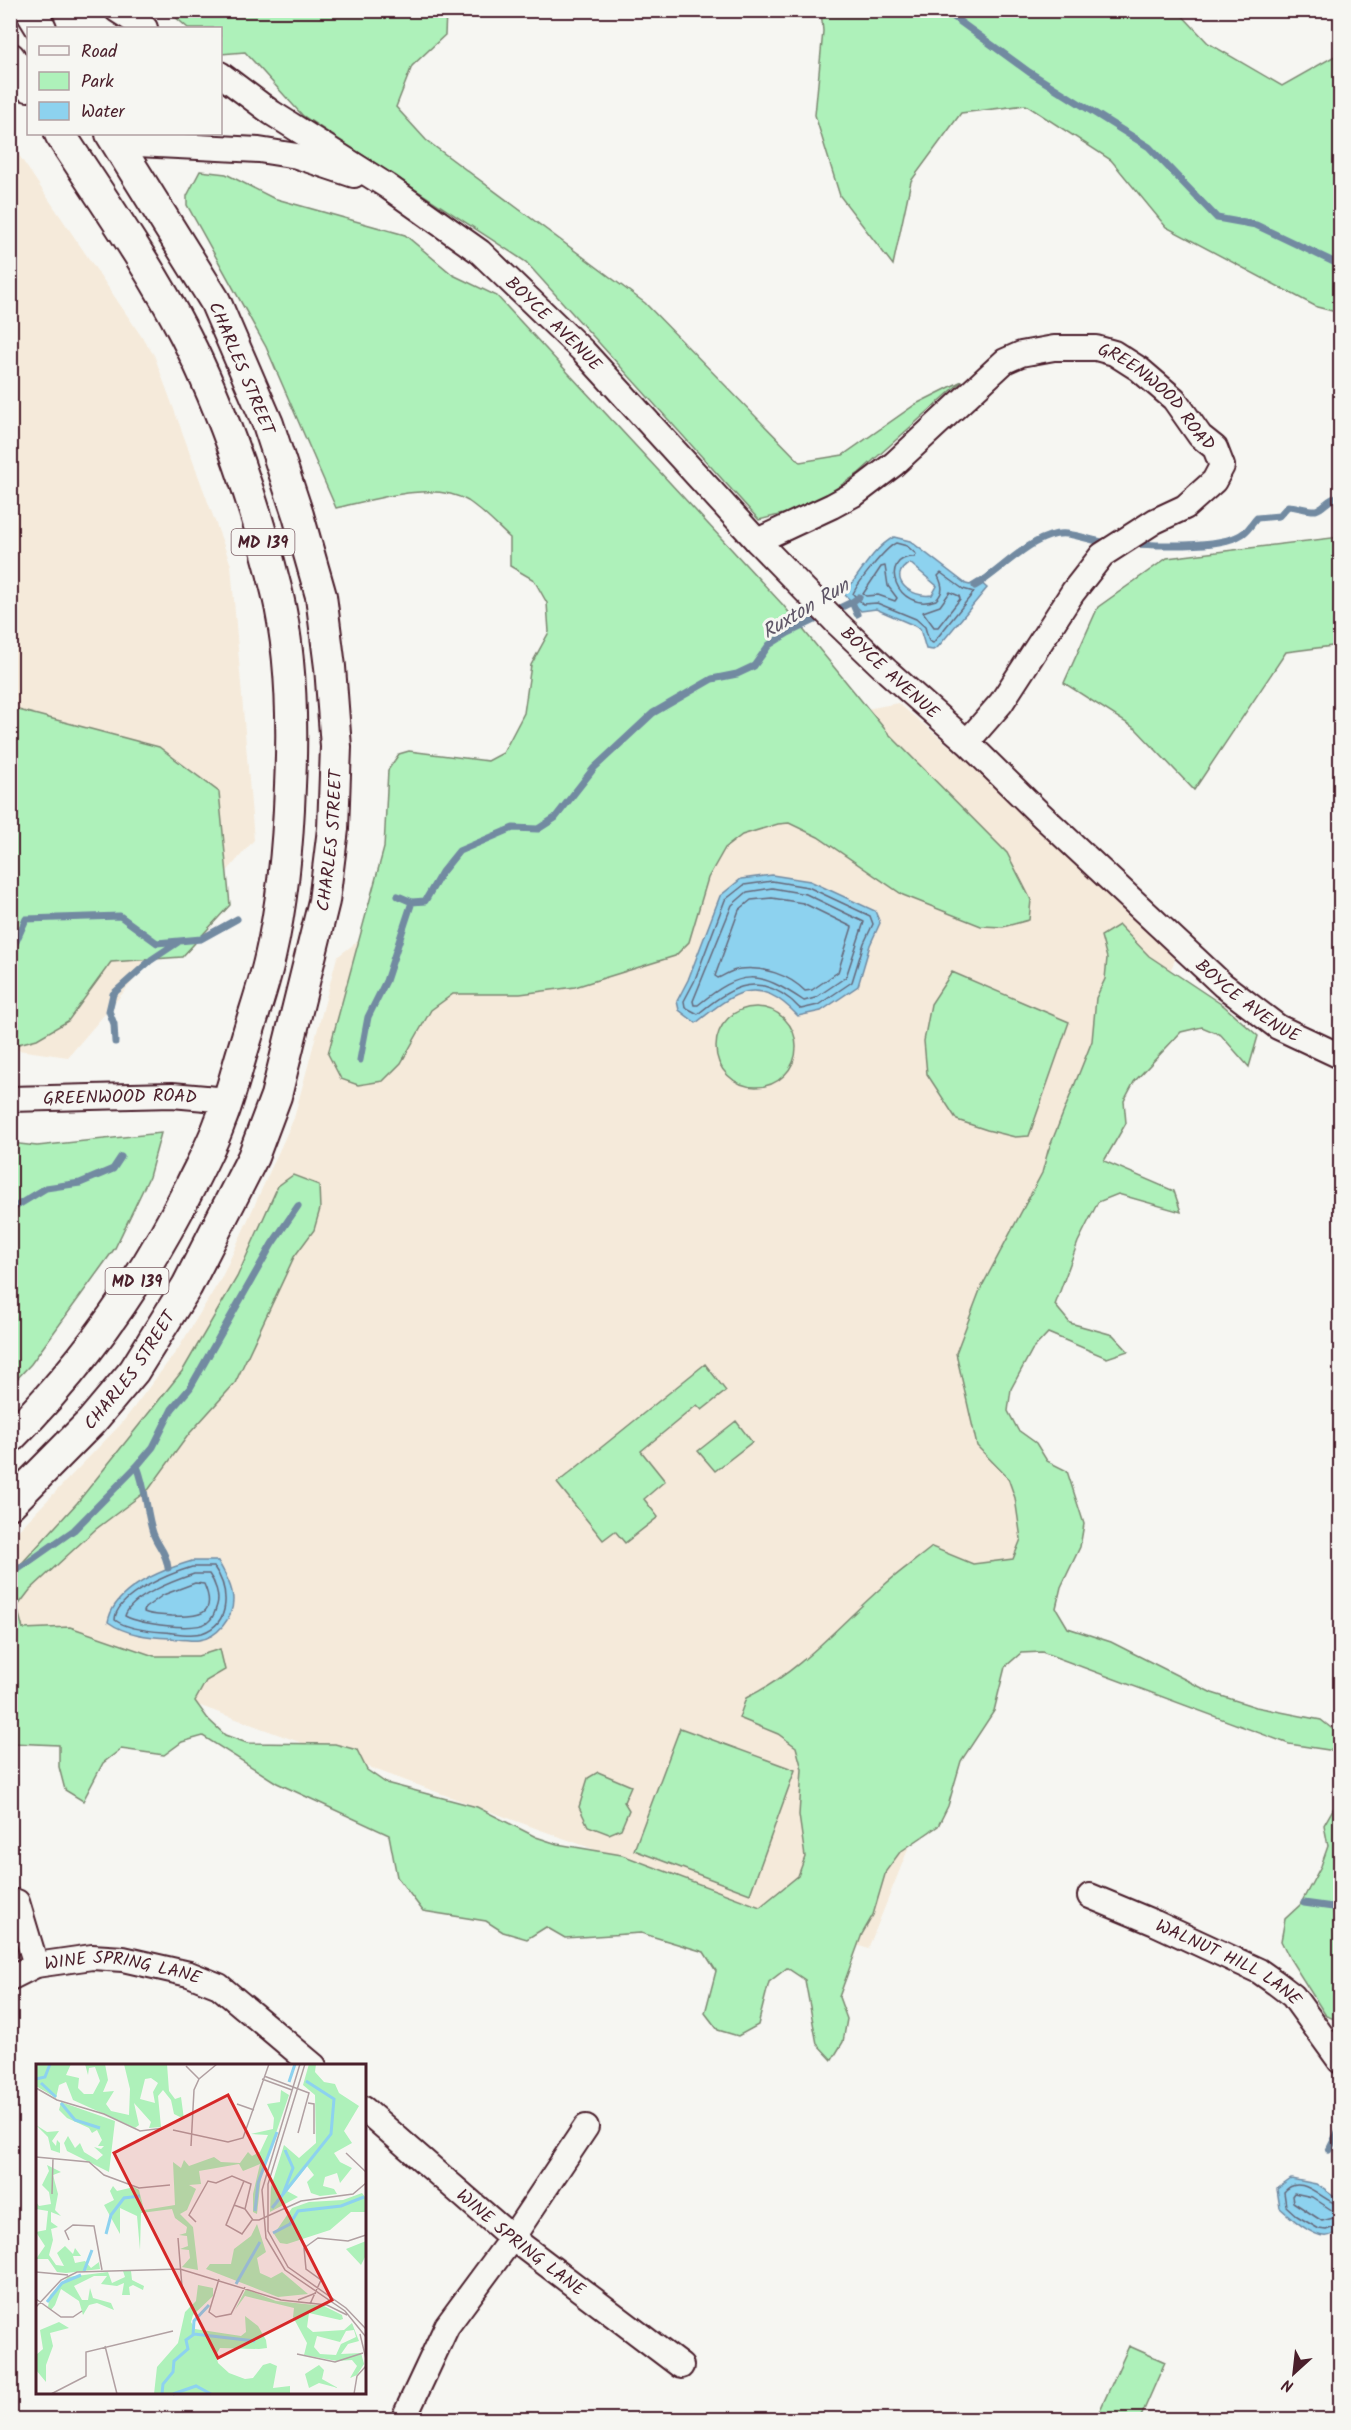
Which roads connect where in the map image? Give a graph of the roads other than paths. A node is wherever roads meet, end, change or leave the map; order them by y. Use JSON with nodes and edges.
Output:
{"nodes":[{"id":1,"x":30,"y":10,"type":"edge"},
{"id":2,"x":117,"y":10,"type":"edge"},
{"id":3,"x":40,"y":27,"type":"edge"},
{"id":4,"x":143,"y":27,"type":"edge"},
{"id":5,"x":10,"y":58,"type":"edge"},
{"id":6,"x":222,"y":75,"type":"edge"},
{"id":7,"x":27,"y":84,"type":"edge"},
{"id":8,"x":61,"y":135,"type":"edge"},
{"id":9,"x":119,"y":137,"type":"edge"},
{"id":10,"x":387,"y":186,"type":"junction"},
{"id":11,"x":757,"y":541,"type":"junction"},
{"id":12,"x":967,"y":741,"type":"junction"},
{"id":13,"x":1341,"y":1056,"type":"edge"},
{"id":14,"x":10,"y":1099,"type":"edge"},
{"id":15,"x":228,"y":1100,"type":"junction"},
{"id":16,"x":10,"y":1438,"type":"edge"},
{"id":17,"x":10,"y":1504,"type":"edge"},
{"id":18,"x":1090,"y":1896,"type":"dead end"},
{"id":19,"x":17,"y":1902,"type":"dead end"},
{"id":20,"x":36,"y":1965,"type":"junction"},
{"id":21,"x":10,"y":1978,"type":"edge"},
{"id":22,"x":1341,"y":2061,"type":"edge"},
{"id":23,"x":312,"y":2064,"type":"edge"},
{"id":24,"x":366,"y":2111,"type":"edge"},
{"id":25,"x":586,"y":2127,"type":"dead end"},
{"id":26,"x":512,"y":2238,"type":"junction"},
{"id":27,"x":681,"y":2366,"type":"dead end"},
{"id":28,"x":403,"y":2420,"type":"edge"}],
"edges":[{"from":1,"to":3,"type":"main road"},
{"from":2,"to":4,"type":"street"},
{"from":5,"to":7,"type":"main road"},
{"from":6,"to":10,"type":"street","name":"BOYCE AVENUE"},
{"from":8,"to":15,"type":"main road","number":"MD 139"},
{"from":9,"to":10,"type":"street","name":"BOYCE AVENUE"},
{"from":9,"to":17,"type":"main road","name":"CHARLES STREET","number":"MD 139"},
{"from":10,"to":11,"type":"street","name":"BOYCE AVENUE"},
{"from":11,"to":12,"type":"street","name":"BOYCE AVENUE"},
{"from":11,"to":12,"type":"street","name":"GREENWOOD ROAD"},
{"from":12,"to":13,"type":"street","name":"BOYCE AVENUE"},
{"from":14,"to":15,"type":"street","name":"GREENWOOD ROAD"},
{"from":15,"to":16,"type":"main road","number":"MD 139"},
{"from":18,"to":22,"type":"street","name":"WALNUT HILL LANE"},
{"from":19,"to":20,"type":"street"},
{"from":20,"to":21,"type":"street","name":"WINE SPRING LANE"},
{"from":20,"to":23,"type":"street","name":"WINE SPRING LANE"},
{"from":24,"to":26,"type":"street","name":"WINE SPRING LANE"},
{"from":25,"to":26,"type":"street"},
{"from":26,"to":27,"type":"street","name":"WINE SPRING LANE"},
{"from":26,"to":28,"type":"street"}]}
